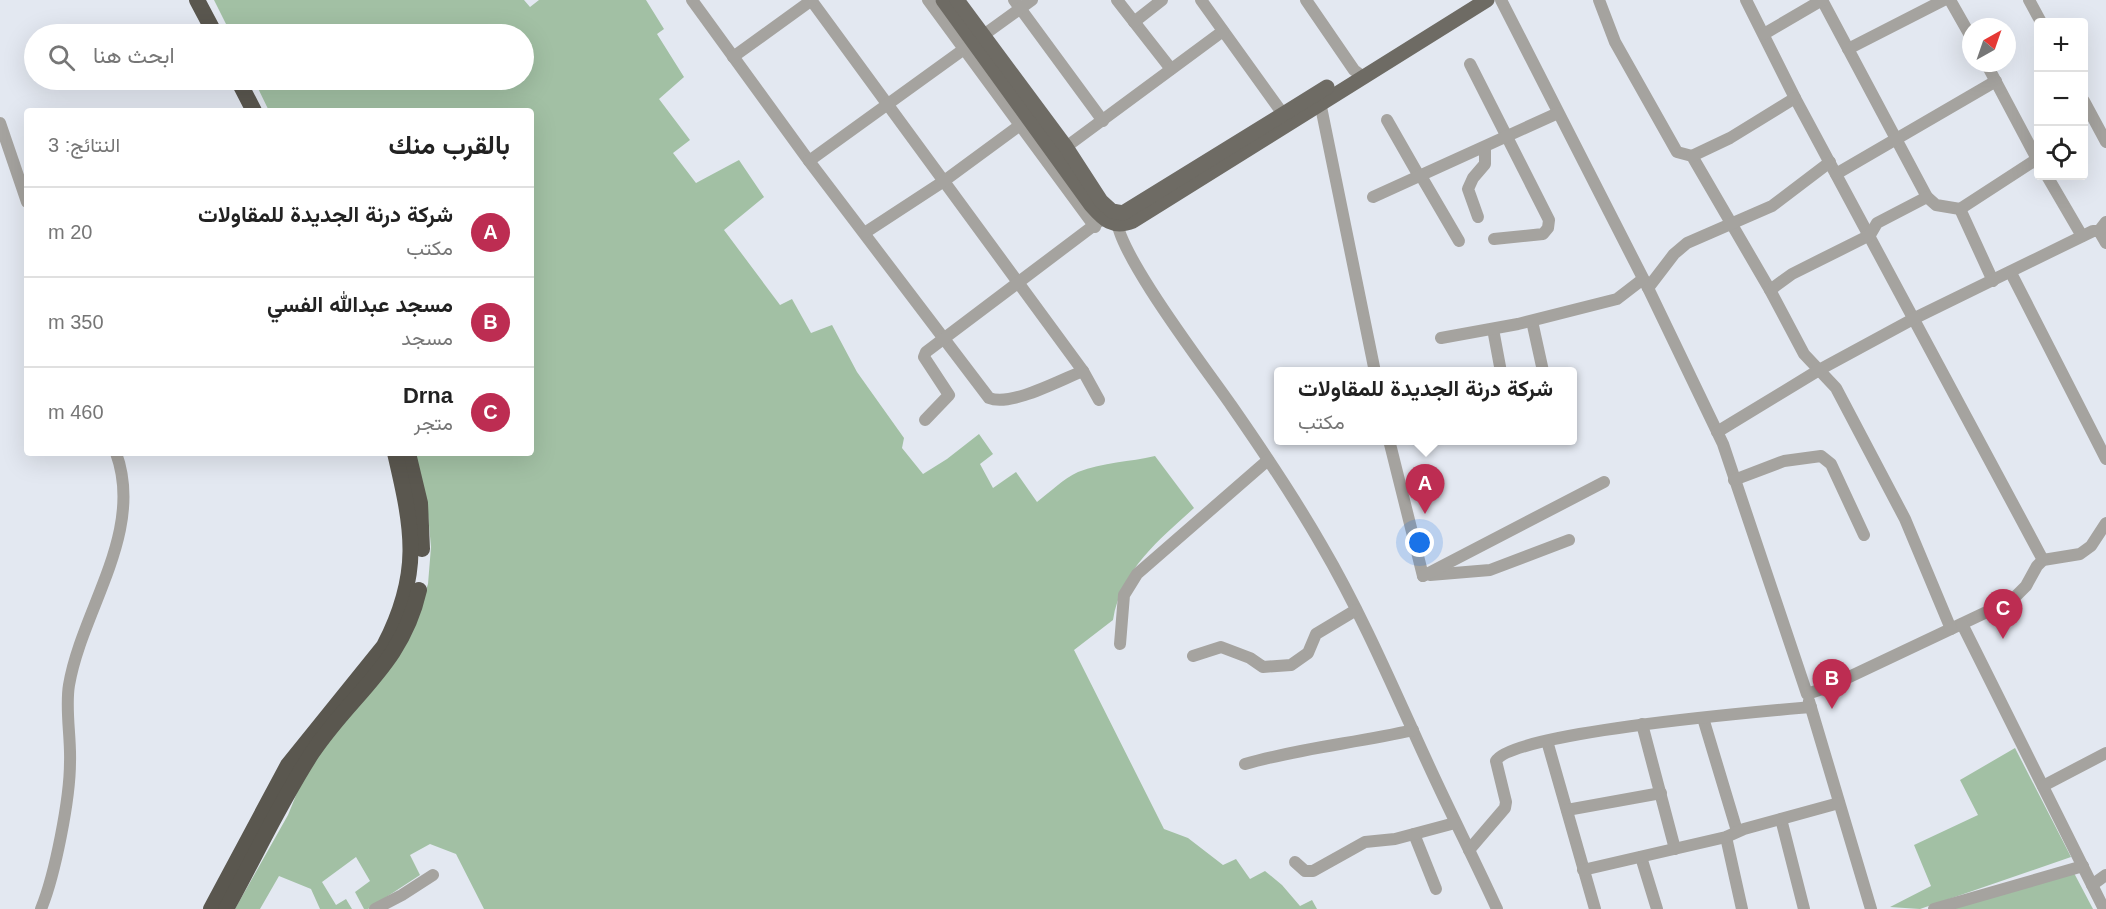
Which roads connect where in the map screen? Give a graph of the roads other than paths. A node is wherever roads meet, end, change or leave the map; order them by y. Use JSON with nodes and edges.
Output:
{"nodes":[{"id":1,"x":197,"y":0,"type":"edge"},
{"id":2,"x":210,"y":0,"type":"edge"},
{"id":3,"x":692,"y":0,"type":"edge"},
{"id":4,"x":811,"y":0,"type":"edge"},
{"id":5,"x":928,"y":0,"type":"edge"},
{"id":6,"x":943,"y":0,"type":"edge"},
{"id":7,"x":957,"y":0,"type":"edge"},
{"id":8,"x":1032,"y":0,"type":"edge"},
{"id":9,"x":1117,"y":0,"type":"edge"},
{"id":10,"x":1162,"y":0,"type":"edge"},
{"id":11,"x":1201,"y":0,"type":"edge"},
{"id":12,"x":1306,"y":0,"type":"edge"},
{"id":13,"x":1471,"y":0,"type":"edge"},
{"id":14,"x":1487,"y":0,"type":"edge"},
{"id":15,"x":1501,"y":0,"type":"edge"},
{"id":16,"x":1599,"y":0,"type":"edge"},
{"id":17,"x":1746,"y":0,"type":"edge"},
{"id":18,"x":1822,"y":0,"type":"edge"},
{"id":19,"x":1944,"y":0,"type":"edge"},
{"id":20,"x":1950,"y":0,"type":"edge"},
{"id":21,"x":2029,"y":0,"type":"edge"},
{"id":22,"x":1017,"y":4,"type":"edge"},
{"id":23,"x":2039,"y":18,"type":"edge"},
{"id":24,"x":1962,"y":21,"type":"edge"},
{"id":25,"x":1134,"y":22,"type":"junction"},
{"id":26,"x":210,"y":24,"type":"edge"},
{"id":27,"x":223,"y":24,"type":"edge"},
{"id":28,"x":1223,"y":31,"type":"junction"},
{"id":29,"x":1764,"y":34,"type":"junction"},
{"id":30,"x":973,"y":41,"type":"junction"},
{"id":31,"x":1848,"y":49,"type":"junction"},
{"id":32,"x":733,"y":57,"type":"junction"},
{"id":33,"x":1470,"y":64,"type":"dead end"},
{"id":34,"x":1171,"y":69,"type":"junction"},
{"id":35,"x":1991,"y":72,"type":"edge"},
{"id":36,"x":1358,"y":73,"type":"junction"},
{"id":37,"x":1996,"y":81,"type":"junction"},
{"id":38,"x":243,"y":90,"type":"edge"},
{"id":39,"x":255,"y":90,"type":"edge"},
{"id":40,"x":1319,"y":98,"type":"junction"},
{"id":41,"x":1795,"y":98,"type":"junction"},
{"id":42,"x":889,"y":106,"type":"junction"},
{"id":43,"x":252,"y":108,"type":"edge"},
{"id":44,"x":264,"y":108,"type":"edge"},
{"id":45,"x":2088,"y":108,"type":"edge"},
{"id":46,"x":1558,"y":113,"type":"junction"},
{"id":47,"x":1283,"y":114,"type":"junction"},
{"id":48,"x":1102,"y":120,"type":"junction"},
{"id":49,"x":1387,"y":120,"type":"dead end"},
{"id":50,"x":1025,"y":122,"type":"junction"},
{"id":51,"x":0,"y":123,"type":"edge"},
{"id":52,"x":1507,"y":137,"type":"junction"},
{"id":53,"x":1896,"y":140,"type":"junction"},
{"id":54,"x":2106,"y":142,"type":"edge"},
{"id":55,"x":1066,"y":147,"type":"junction"},
{"id":56,"x":1485,"y":147,"type":"junction"},
{"id":57,"x":2034,"y":152,"type":"edge"},
{"id":58,"x":1692,"y":156,"type":"junction"},
{"id":59,"x":809,"y":161,"type":"junction"},
{"id":60,"x":1830,"y":162,"type":"junction"},
{"id":61,"x":2034,"y":162,"type":"edge"},
{"id":62,"x":1836,"y":174,"type":"junction"},
{"id":63,"x":1420,"y":176,"type":"junction"},
{"id":64,"x":2049,"y":180,"type":"edge"},
{"id":65,"x":944,"y":181,"type":"junction"},
{"id":66,"x":24,"y":193,"type":"edge"},
{"id":67,"x":1927,"y":196,"type":"junction"},
{"id":68,"x":1373,"y":197,"type":"dead end"},
{"id":69,"x":1960,"y":208,"type":"junction"},
{"id":70,"x":1478,"y":217,"type":"dead end"},
{"id":71,"x":1109,"y":219,"type":"junction"},
{"id":72,"x":1729,"y":223,"type":"junction"},
{"id":73,"x":2102,"y":226,"type":"edge"},
{"id":74,"x":866,"y":232,"type":"junction"},
{"id":75,"x":1870,"y":235,"type":"junction"},
{"id":76,"x":2082,"y":236,"type":"junction"},
{"id":77,"x":1494,"y":239,"type":"dead end"},
{"id":78,"x":1459,"y":242,"type":"dead end"},
{"id":79,"x":2106,"y":243,"type":"edge"},
{"id":80,"x":2012,"y":273,"type":"junction"},
{"id":81,"x":1993,"y":281,"type":"junction"},
{"id":82,"x":1018,"y":283,"type":"junction"},
{"id":83,"x":1646,"y":284,"type":"junction"},
{"id":84,"x":1770,"y":290,"type":"junction"},
{"id":85,"x":1915,"y":318,"type":"junction"},
{"id":86,"x":1532,"y":321,"type":"junction"},
{"id":87,"x":1493,"y":329,"type":"junction"},
{"id":88,"x":943,"y":338,"type":"junction"},
{"id":89,"x":1441,"y":338,"type":"dead end"},
{"id":90,"x":1374,"y":367,"type":"edge"},
{"id":91,"x":1500,"y":367,"type":"edge"},
{"id":92,"x":1542,"y":367,"type":"edge"},
{"id":93,"x":1819,"y":370,"type":"junction"},
{"id":94,"x":1083,"y":371,"type":"junction"},
{"id":95,"x":1099,"y":400,"type":"dead end"},
{"id":96,"x":925,"y":420,"type":"dead end"},
{"id":97,"x":1717,"y":432,"type":"junction"},
{"id":98,"x":1390,"y":445,"type":"edge"},
{"id":99,"x":117,"y":456,"type":"edge"},
{"id":100,"x":396,"y":456,"type":"edge"},
{"id":101,"x":409,"y":456,"type":"edge"},
{"id":102,"x":2106,"y":459,"type":"edge"},
{"id":103,"x":1268,"y":460,"type":"junction"},
{"id":104,"x":1734,"y":480,"type":"junction"},
{"id":105,"x":1604,"y":482,"type":"dead end"},
{"id":106,"x":2106,"y":523,"type":"edge"},
{"id":107,"x":1864,"y":535,"type":"dead end"},
{"id":108,"x":1569,"y":540,"type":"dead end"},
{"id":109,"x":2043,"y":560,"type":"junction"},
{"id":110,"x":1423,"y":576,"type":"junction"},
{"id":111,"x":1356,"y":610,"type":"junction"},
{"id":112,"x":1957,"y":627,"type":"junction"},
{"id":113,"x":1120,"y":644,"type":"dead end"},
{"id":114,"x":1192,"y":656,"type":"dead end"},
{"id":115,"x":1807,"y":694,"type":"junction"},
{"id":116,"x":1811,"y":706,"type":"junction"},
{"id":117,"x":1703,"y":718,"type":"junction"},
{"id":118,"x":1642,"y":724,"type":"junction"},
{"id":119,"x":1413,"y":730,"type":"junction"},
{"id":120,"x":1547,"y":741,"type":"junction"},
{"id":121,"x":2106,"y":753,"type":"edge"},
{"id":122,"x":1245,"y":764,"type":"dead end"},
{"id":123,"x":2043,"y":786,"type":"junction"},
{"id":124,"x":1661,"y":794,"type":"junction"},
{"id":125,"x":1839,"y":803,"type":"junction"},
{"id":126,"x":1567,"y":810,"type":"junction"},
{"id":127,"x":1781,"y":819,"type":"junction"},
{"id":128,"x":1455,"y":823,"type":"junction"},
{"id":129,"x":1414,"y":834,"type":"junction"},
{"id":130,"x":1731,"y":834,"type":"junction"},
{"id":131,"x":1675,"y":849,"type":"junction"},
{"id":132,"x":1469,"y":850,"type":"junction"},
{"id":133,"x":1641,"y":857,"type":"junction"},
{"id":134,"x":1294,"y":862,"type":"dead end"},
{"id":135,"x":2083,"y":866,"type":"junction"},
{"id":136,"x":1583,"y":870,"type":"junction"},
{"id":137,"x":434,"y":875,"type":"dead end"},
{"id":138,"x":2106,"y":875,"type":"edge"},
{"id":139,"x":2092,"y":885,"type":"junction"},
{"id":140,"x":1436,"y":889,"type":"dead end"},
{"id":141,"x":41,"y":909,"type":"edge"},
{"id":142,"x":211,"y":909,"type":"edge"},
{"id":143,"x":226,"y":909,"type":"edge"},
{"id":144,"x":375,"y":909,"type":"edge"},
{"id":145,"x":1497,"y":909,"type":"edge"},
{"id":146,"x":1595,"y":909,"type":"edge"},
{"id":147,"x":1657,"y":909,"type":"edge"},
{"id":148,"x":1742,"y":909,"type":"edge"},
{"id":149,"x":1804,"y":909,"type":"edge"},
{"id":150,"x":1871,"y":909,"type":"edge"},
{"id":151,"x":1934,"y":909,"type":"edge"},
{"id":152,"x":2104,"y":909,"type":"edge"}],
"edges":[{"from":1,"to":26,"type":"highway"},
{"from":2,"to":27,"type":"highway"},
{"from":3,"to":32,"type":"street"},
{"from":4,"to":32,"type":"street"},
{"from":4,"to":42,"type":"street"},
{"from":5,"to":30,"type":"street"},
{"from":6,"to":30,"type":"main road"},
{"from":7,"to":30,"type":"main road"},
{"from":8,"to":22,"type":"street"},
{"from":9,"to":25,"type":"street"},
{"from":10,"to":25,"type":"street"},
{"from":11,"to":28,"type":"street"},
{"from":12,"to":36,"type":"street"},
{"from":13,"to":36,"type":"main road"},
{"from":14,"to":36,"type":"main road"},
{"from":15,"to":46,"type":"street"},
{"from":16,"to":58,"type":"street"},
{"from":17,"to":29,"type":"street"},
{"from":18,"to":29,"type":"street"},
{"from":18,"to":31,"type":"street"},
{"from":19,"to":31,"type":"street"},
{"from":20,"to":24,"type":"street"},
{"from":21,"to":23,"type":"street"},
{"from":22,"to":30,"type":"street"},
{"from":22,"to":48,"type":"street"},
{"from":25,"to":34,"type":"street"},
{"from":28,"to":34,"type":"street"},
{"from":28,"to":47,"type":"street"},
{"from":29,"to":41,"type":"street"},
{"from":30,"to":42,"type":"street"},
{"from":30,"to":50,"type":"main road"},
{"from":30,"to":55,"type":"main road"},
{"from":31,"to":53,"type":"street"},
{"from":32,"to":59,"type":"street"},
{"from":33,"to":52,"type":"street"},
{"from":34,"to":48,"type":"street"},
{"from":35,"to":37,"type":"street"},
{"from":36,"to":40,"type":"main road"},
{"from":37,"to":53,"type":"street"},
{"from":37,"to":57,"type":"street"},
{"from":38,"to":43,"type":"highway"},
{"from":39,"to":44,"type":"highway"},
{"from":40,"to":47,"type":"main road"},
{"from":40,"to":71,"type":"main road"},
{"from":40,"to":90,"type":"street"},
{"from":41,"to":58,"type":"street"},
{"from":41,"to":60,"type":"street"},
{"from":42,"to":59,"type":"street"},
{"from":42,"to":65,"type":"street"},
{"from":45,"to":54,"type":"street"},
{"from":46,"to":52,"type":"street"},
{"from":46,"to":83,"type":"street"},
{"from":47,"to":71,"type":"main road"},
{"from":48,"to":55,"type":"street"},
{"from":49,"to":63,"type":"street"},
{"from":50,"to":65,"type":"street"},
{"from":50,"to":71,"type":"main road"},
{"from":51,"to":66,"type":"street"},
{"from":52,"to":56,"type":"street"},
{"from":52,"to":77,"type":"street"},
{"from":53,"to":62,"type":"street"},
{"from":53,"to":67,"type":"street"},
{"from":55,"to":71,"type":"main road"},
{"from":56,"to":63,"type":"street"},
{"from":56,"to":70,"type":"street"},
{"from":58,"to":72,"type":"street"},
{"from":59,"to":74,"type":"street"},
{"from":60,"to":62,"type":"street"},
{"from":60,"to":72,"type":"street"},
{"from":61,"to":69,"type":"street"},
{"from":62,"to":75,"type":"street"},
{"from":63,"to":68,"type":"street"},
{"from":63,"to":78,"type":"street"},
{"from":64,"to":76,"type":"street"},
{"from":65,"to":74,"type":"street"},
{"from":65,"to":82,"type":"street"},
{"from":67,"to":69,"type":"street"},
{"from":67,"to":75,"type":"street"},
{"from":69,"to":81,"type":"street"},
{"from":71,"to":82,"type":"street"},
{"from":71,"to":103,"type":"street"},
{"from":72,"to":83,"type":"street"},
{"from":72,"to":84,"type":"street"},
{"from":73,"to":76,"type":"street"},
{"from":73,"to":79,"type":"street"},
{"from":74,"to":88,"type":"street"},
{"from":75,"to":84,"type":"street"},
{"from":75,"to":85,"type":"street"},
{"from":76,"to":80,"type":"street"},
{"from":80,"to":81,"type":"street"},
{"from":80,"to":102,"type":"street"},
{"from":81,"to":85,"type":"street"},
{"from":82,"to":88,"type":"street"},
{"from":82,"to":94,"type":"street"},
{"from":83,"to":86,"type":"street"},
{"from":83,"to":97,"type":"street"},
{"from":84,"to":93,"type":"street"},
{"from":85,"to":93,"type":"street"},
{"from":85,"to":109,"type":"street"},
{"from":86,"to":87,"type":"street"},
{"from":86,"to":92,"type":"street"},
{"from":87,"to":89,"type":"street"},
{"from":87,"to":91,"type":"street"},
{"from":88,"to":94,"type":"street"},
{"from":88,"to":96,"type":"street"},
{"from":93,"to":97,"type":"street"},
{"from":93,"to":112,"type":"street"},
{"from":94,"to":95,"type":"street"},
{"from":97,"to":104,"type":"street"},
{"from":98,"to":110,"type":"street"},
{"from":99,"to":141,"type":"street"},
{"from":100,"to":142,"type":"highway"},
{"from":101,"to":143,"type":"highway"},
{"from":103,"to":111,"type":"street"},
{"from":103,"to":113,"type":"street"},
{"from":104,"to":107,"type":"street"},
{"from":104,"to":115,"type":"street"},
{"from":105,"to":110,"type":"street"},
{"from":106,"to":109,"type":"street"},
{"from":108,"to":110,"type":"street"},
{"from":109,"to":112,"type":"street"},
{"from":111,"to":114,"type":"street"},
{"from":111,"to":119,"type":"street"},
{"from":112,"to":115,"type":"street"},
{"from":112,"to":123,"type":"street"},
{"from":115,"to":116,"type":"street"},
{"from":116,"to":117,"type":"street"},
{"from":116,"to":125,"type":"street"},
{"from":117,"to":118,"type":"street"},
{"from":117,"to":130,"type":"street"},
{"from":118,"to":120,"type":"street"},
{"from":118,"to":124,"type":"street"},
{"from":119,"to":122,"type":"street"},
{"from":119,"to":128,"type":"street"},
{"from":120,"to":126,"type":"street"},
{"from":120,"to":132,"type":"street"},
{"from":121,"to":123,"type":"street"},
{"from":123,"to":135,"type":"street"},
{"from":124,"to":126,"type":"street"},
{"from":124,"to":131,"type":"street"},
{"from":125,"to":127,"type":"street"},
{"from":125,"to":150,"type":"street"},
{"from":126,"to":136,"type":"street"},
{"from":127,"to":130,"type":"street"},
{"from":127,"to":149,"type":"street"},
{"from":128,"to":129,"type":"street"},
{"from":128,"to":132,"type":"street"},
{"from":129,"to":134,"type":"street"},
{"from":129,"to":140,"type":"street"},
{"from":130,"to":131,"type":"street"},
{"from":130,"to":148,"type":"street"},
{"from":131,"to":133,"type":"street"},
{"from":132,"to":145,"type":"street"},
{"from":133,"to":136,"type":"street"},
{"from":133,"to":147,"type":"street"},
{"from":135,"to":139,"type":"street"},
{"from":135,"to":151,"type":"street"},
{"from":136,"to":146,"type":"street"},
{"from":137,"to":144,"type":"street"},
{"from":138,"to":139,"type":"street"},
{"from":139,"to":152,"type":"street"}]}
